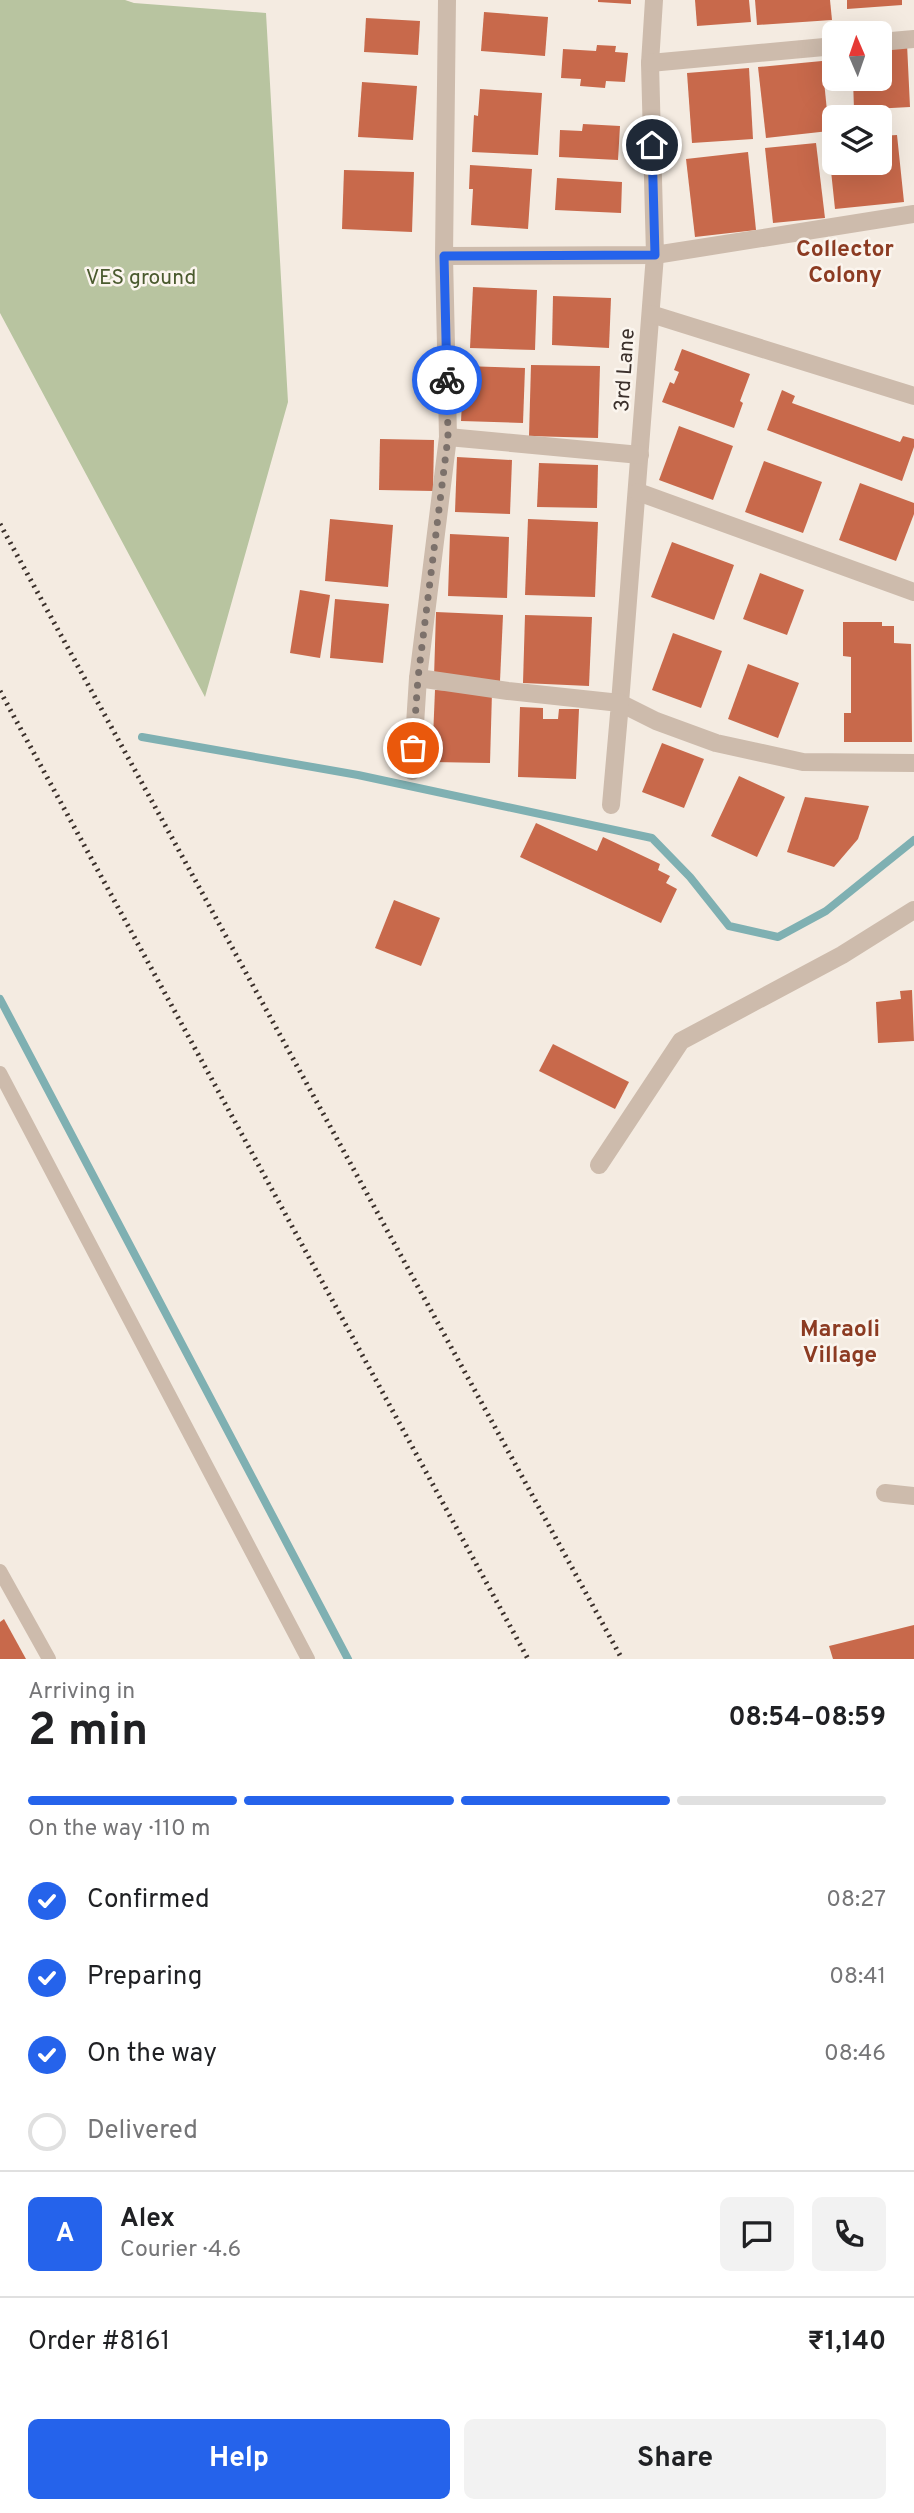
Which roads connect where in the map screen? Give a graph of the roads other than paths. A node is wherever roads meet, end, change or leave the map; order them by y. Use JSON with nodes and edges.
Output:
{"nodes":[{"id":1,"x":447,"y":0,"type":"edge"},
{"id":2,"x":654,"y":0,"type":"edge"},
{"id":3,"x":914,"y":39,"type":"edge"},
{"id":4,"x":892,"y":41,"type":"edge"},
{"id":5,"x":822,"y":47,"type":"edge"},
{"id":6,"x":650,"y":63,"type":"junction"},
{"id":7,"x":914,"y":214,"type":"edge"},
{"id":8,"x":655,"y":255,"type":"junction"},
{"id":9,"x":444,"y":256,"type":"junction"},
{"id":10,"x":651,"y":314,"type":"junction"},
{"id":11,"x":914,"y":396,"type":"edge"},
{"id":12,"x":448,"y":437,"type":"junction"},
{"id":13,"x":640,"y":454,"type":"junction"},
{"id":14,"x":638,"y":492,"type":"junction"},
{"id":15,"x":914,"y":592,"type":"edge"},
{"id":16,"x":418,"y":678,"type":"junction"},
{"id":17,"x":620,"y":703,"type":"junction"},
{"id":18,"x":914,"y":762,"type":"edge"},
{"id":19,"x":412,"y":771,"type":"dead end"},
{"id":20,"x":611,"y":805,"type":"dead end"},
{"id":21,"x":914,"y":910,"type":"edge"},
{"id":22,"x":0,"y":1073,"type":"edge"},
{"id":23,"x":599,"y":1165,"type":"dead end"},
{"id":24,"x":885,"y":1493,"type":"dead end"},
{"id":25,"x":914,"y":1496,"type":"edge"},
{"id":26,"x":0,"y":1571,"type":"edge"},
{"id":27,"x":49,"y":1659,"type":"edge"},
{"id":28,"x":307,"y":1659,"type":"edge"}],
"edges":[{"from":1,"to":9,"type":"street"},
{"from":2,"to":6,"type":"street","name":"3rd Lane"},
{"from":3,"to":4,"type":"street"},
{"from":5,"to":6,"type":"street"},
{"from":6,"to":8,"type":"street","name":"3rd Lane"},
{"from":7,"to":8,"type":"street"},
{"from":8,"to":9,"type":"street"},
{"from":8,"to":10,"type":"street","name":"3rd Lane"},
{"from":9,"to":12,"type":"street"},
{"from":10,"to":11,"type":"street"},
{"from":10,"to":13,"type":"street","name":"3rd Lane"},
{"from":12,"to":13,"type":"street"},
{"from":12,"to":16,"type":"street"},
{"from":13,"to":14,"type":"street","name":"3rd Lane"},
{"from":14,"to":15,"type":"street"},
{"from":14,"to":17,"type":"street","name":"3rd Lane"},
{"from":16,"to":17,"type":"street"},
{"from":16,"to":19,"type":"street"},
{"from":17,"to":18,"type":"street"},
{"from":17,"to":20,"type":"street","name":"3rd Lane"},
{"from":21,"to":23,"type":"street"},
{"from":22,"to":28,"type":"lane"},
{"from":24,"to":25,"type":"street"},
{"from":26,"to":27,"type":"lane"}]}
